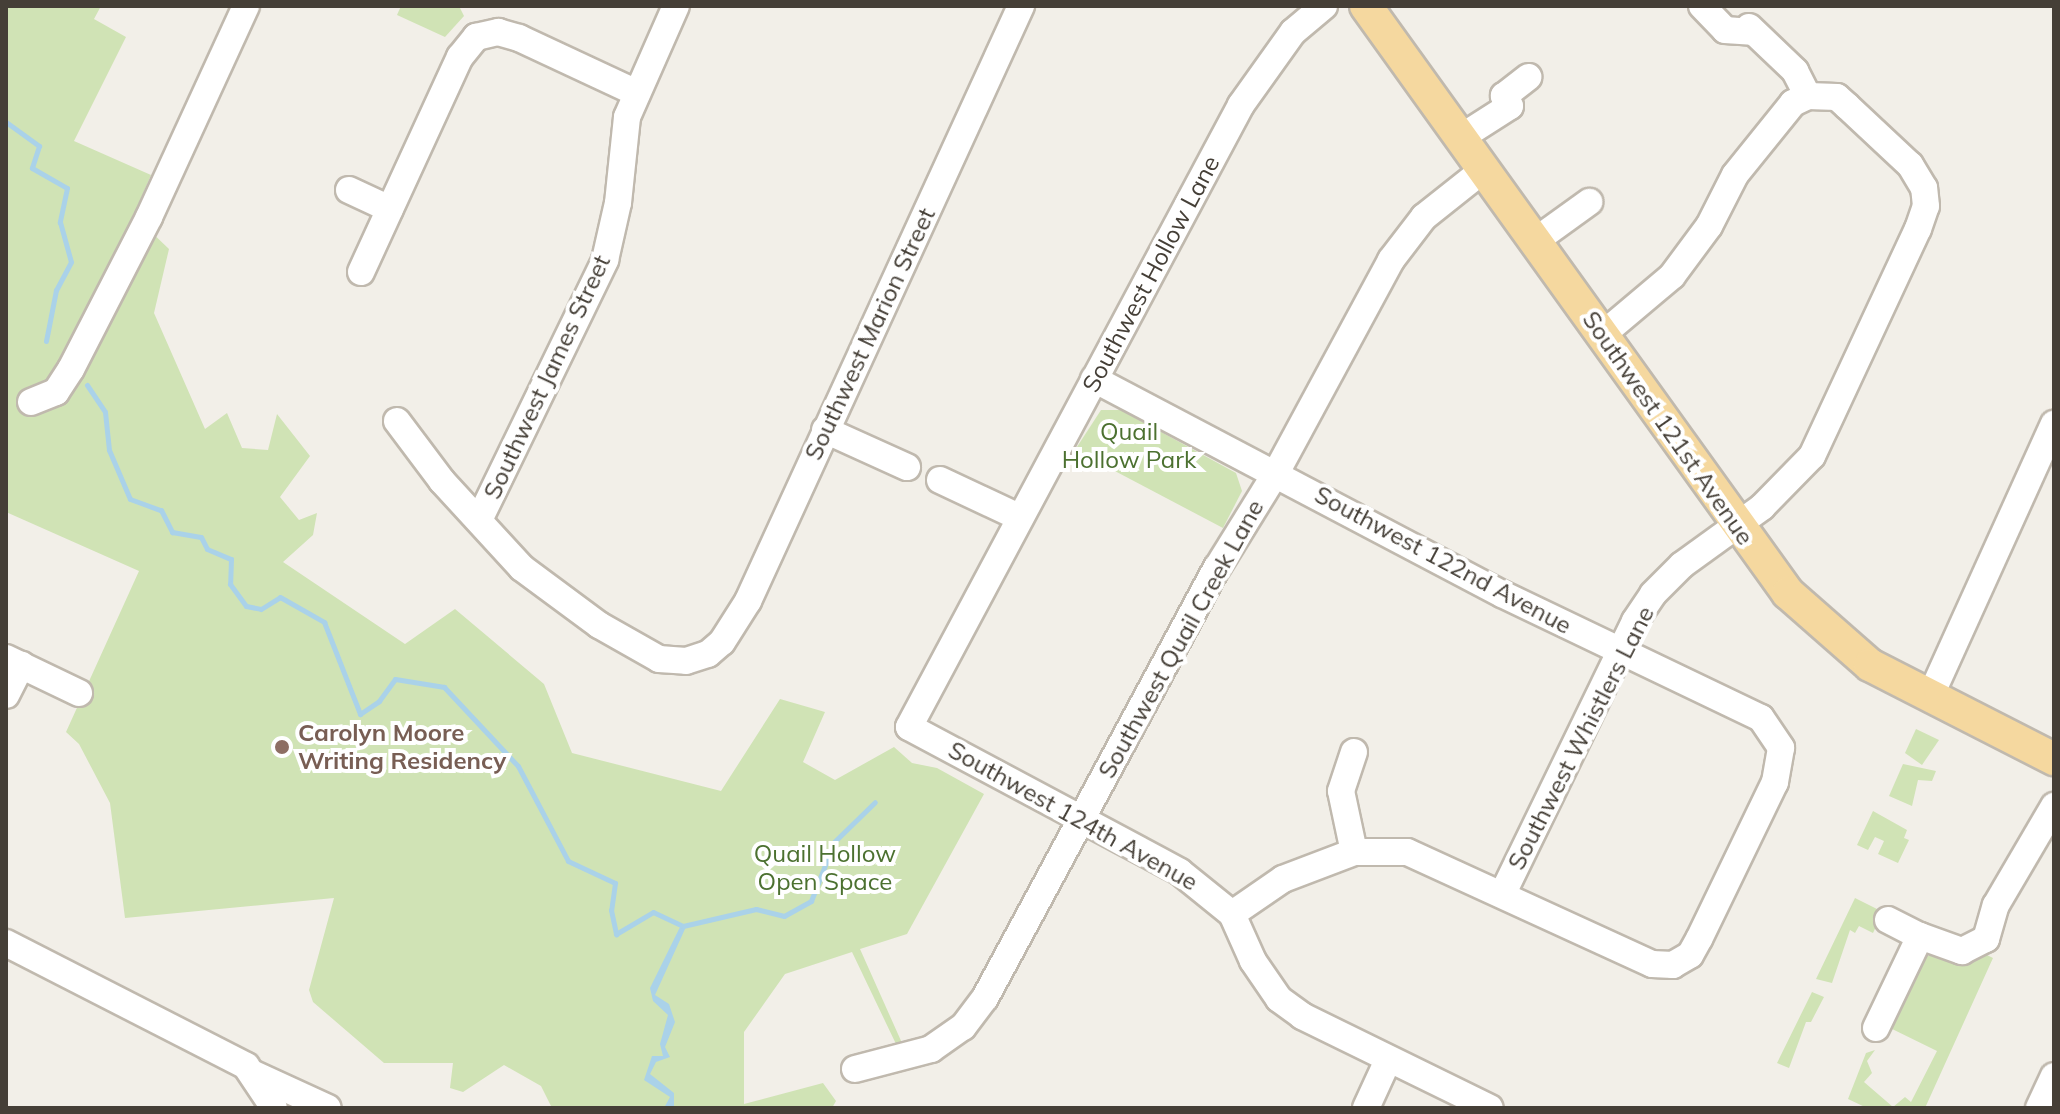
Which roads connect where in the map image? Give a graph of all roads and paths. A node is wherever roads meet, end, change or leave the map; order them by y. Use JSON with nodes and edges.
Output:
{"nodes":[{"id":1,"x":246,"y":6,"type":"edge"},
{"id":2,"x":676,"y":6,"type":"edge"},
{"id":3,"x":1021,"y":6,"type":"edge"},
{"id":4,"x":1324,"y":6,"type":"edge"},
{"id":5,"x":1366,"y":6,"type":"edge"},
{"id":6,"x":1702,"y":6,"type":"edge"},
{"id":7,"x":1528,"y":77,"type":"dead end"},
{"id":8,"x":637,"y":93,"type":"junction"},
{"id":9,"x":1808,"y":96,"type":"junction"},
{"id":10,"x":1460,"y":138,"type":"junction"},
{"id":11,"x":1483,"y":170,"type":"junction"},
{"id":12,"x":349,"y":190,"type":"dead end"},
{"id":13,"x":1589,"y":202,"type":"dead end"},
{"id":14,"x":390,"y":209,"type":"junction"},
{"id":15,"x":1535,"y":241,"type":"junction"},
{"id":16,"x":361,"y":272,"type":"dead end"},
{"id":17,"x":1602,"y":335,"type":"junction"},
{"id":18,"x":1094,"y":379,"type":"junction"},
{"id":19,"x":31,"y":402,"type":"dead end"},
{"id":20,"x":397,"y":421,"type":"dead end"},
{"id":21,"x":2054,"y":424,"type":"edge"},
{"id":22,"x":825,"y":430,"type":"junction"},
{"id":23,"x":907,"y":467,"type":"dead end"},
{"id":24,"x":1276,"y":473,"type":"junction"},
{"id":25,"x":940,"y":480,"type":"dead end"},
{"id":26,"x":1019,"y":517,"type":"junction"},
{"id":27,"x":480,"y":518,"type":"junction"},
{"id":28,"x":1737,"y":528,"type":"junction"},
{"id":29,"x":1620,"y":651,"type":"junction"},
{"id":30,"x":13,"y":662,"type":"edge"},
{"id":31,"x":79,"y":693,"type":"dead end"},
{"id":32,"x":6,"y":695,"type":"edge"},
{"id":33,"x":1930,"y":697,"type":"junction"},
{"id":34,"x":909,"y":727,"type":"joint"},
{"id":35,"x":1354,"y":752,"type":"dead end"},
{"id":36,"x":2054,"y":759,"type":"edge"},
{"id":37,"x":2054,"y":806,"type":"edge"},
{"id":38,"x":1080,"y":819,"type":"junction"},
{"id":39,"x":1354,"y":852,"type":"junction"},
{"id":40,"x":1503,"y":893,"type":"junction"},
{"id":41,"x":1232,"y":914,"type":"junction"},
{"id":42,"x":1888,"y":920,"type":"dead end"},
{"id":43,"x":1920,"y":936,"type":"junction"},
{"id":44,"x":6,"y":943,"type":"edge"},
{"id":45,"x":1876,"y":1028,"type":"dead end"},
{"id":46,"x":1388,"y":1060,"type":"junction"},
{"id":47,"x":855,"y":1069,"type":"dead end"},
{"id":48,"x":254,"y":1074,"type":"junction"},
{"id":49,"x":2054,"y":1076,"type":"edge"},
{"id":50,"x":274,"y":1108,"type":"edge"},
{"id":51,"x":328,"y":1108,"type":"edge"},
{"id":52,"x":1366,"y":1108,"type":"edge"},
{"id":53,"x":1490,"y":1108,"type":"edge"},
{"id":54,"x":2039,"y":1108,"type":"edge"}],
"edges":[{"from":1,"to":19,"type":"street"},
{"from":2,"to":8,"type":"street","name":"Southwest James Street"},
{"from":3,"to":22,"type":"street","name":"Southwest Marion Street"},
{"from":4,"to":18,"type":"street","name":"Southwest Hollow Lane"},
{"from":5,"to":10,"type":"main road","name":"Southwest 121st Avenue"},
{"from":6,"to":9,"type":"street"},
{"from":7,"to":10,"type":"street"},
{"from":8,"to":14,"type":"street"},
{"from":8,"to":27,"type":"street","name":"Southwest James Street"},
{"from":9,"to":17,"type":"street"},
{"from":9,"to":28,"type":"street","name":"Southwest Whistlers Lane"},
{"from":10,"to":11,"type":"main road","name":"Southwest 121st Avenue"},
{"from":11,"to":15,"type":"main road","name":"Southwest 121st Avenue"},
{"from":11,"to":24,"type":"street","name":"Southwest Quail Creek Lane"},
{"from":12,"to":14,"type":"street"},
{"from":13,"to":15,"type":"street"},
{"from":14,"to":16,"type":"street"},
{"from":15,"to":17,"type":"main road","name":"Southwest 121st Avenue"},
{"from":17,"to":28,"type":"main road","name":"Southwest 121st Avenue"},
{"from":18,"to":24,"type":"street","name":"Southwest 122nd Avenue"},
{"from":18,"to":26,"type":"street","name":"Southwest Hollow Lane"},
{"from":20,"to":27,"type":"street"},
{"from":21,"to":33,"type":"street"},
{"from":22,"to":23,"type":"street"},
{"from":22,"to":27,"type":"street","name":"Southwest Marion Street"},
{"from":24,"to":29,"type":"street","name":"Southwest 122nd Avenue"},
{"from":24,"to":38,"type":"street","name":"Southwest Quail Creek Lane"},
{"from":25,"to":26,"type":"street"},
{"from":26,"to":34,"type":"street","name":"Southwest Hollow Lane"},
{"from":28,"to":29,"type":"street","name":"Southwest Whistlers Lane"},
{"from":28,"to":33,"type":"main road","name":"Southwest 121st Avenue"},
{"from":29,"to":40,"type":"street","name":"Southwest Whistlers Lane"},
{"from":29,"to":40,"type":"street","name":"Southwest 122nd Avenue"},
{"from":30,"to":31,"type":"street"},
{"from":30,"to":32,"type":"street"},
{"from":33,"to":36,"type":"main road","name":"Southwest 121st Avenue"},
{"from":34,"to":38,"type":"street","name":"Southwest 124th Avenue"},
{"from":35,"to":39,"type":"street"},
{"from":37,"to":43,"type":"street"},
{"from":38,"to":41,"type":"street","name":"Southwest 124th Avenue"},
{"from":38,"to":47,"type":"street","name":"Southwest Quail Creek Lane"},
{"from":39,"to":40,"type":"street"},
{"from":39,"to":41,"type":"street"},
{"from":41,"to":46,"type":"street","name":"Southwest 124th Avenue"},
{"from":42,"to":43,"type":"street"},
{"from":43,"to":45,"type":"street"},
{"from":44,"to":48,"type":"street"},
{"from":46,"to":52,"type":"street"},
{"from":46,"to":53,"type":"street","name":"Southwest 124th Avenue"},
{"from":48,"to":50,"type":"street"},
{"from":48,"to":51,"type":"street"},
{"from":49,"to":54,"type":"street"}]}
